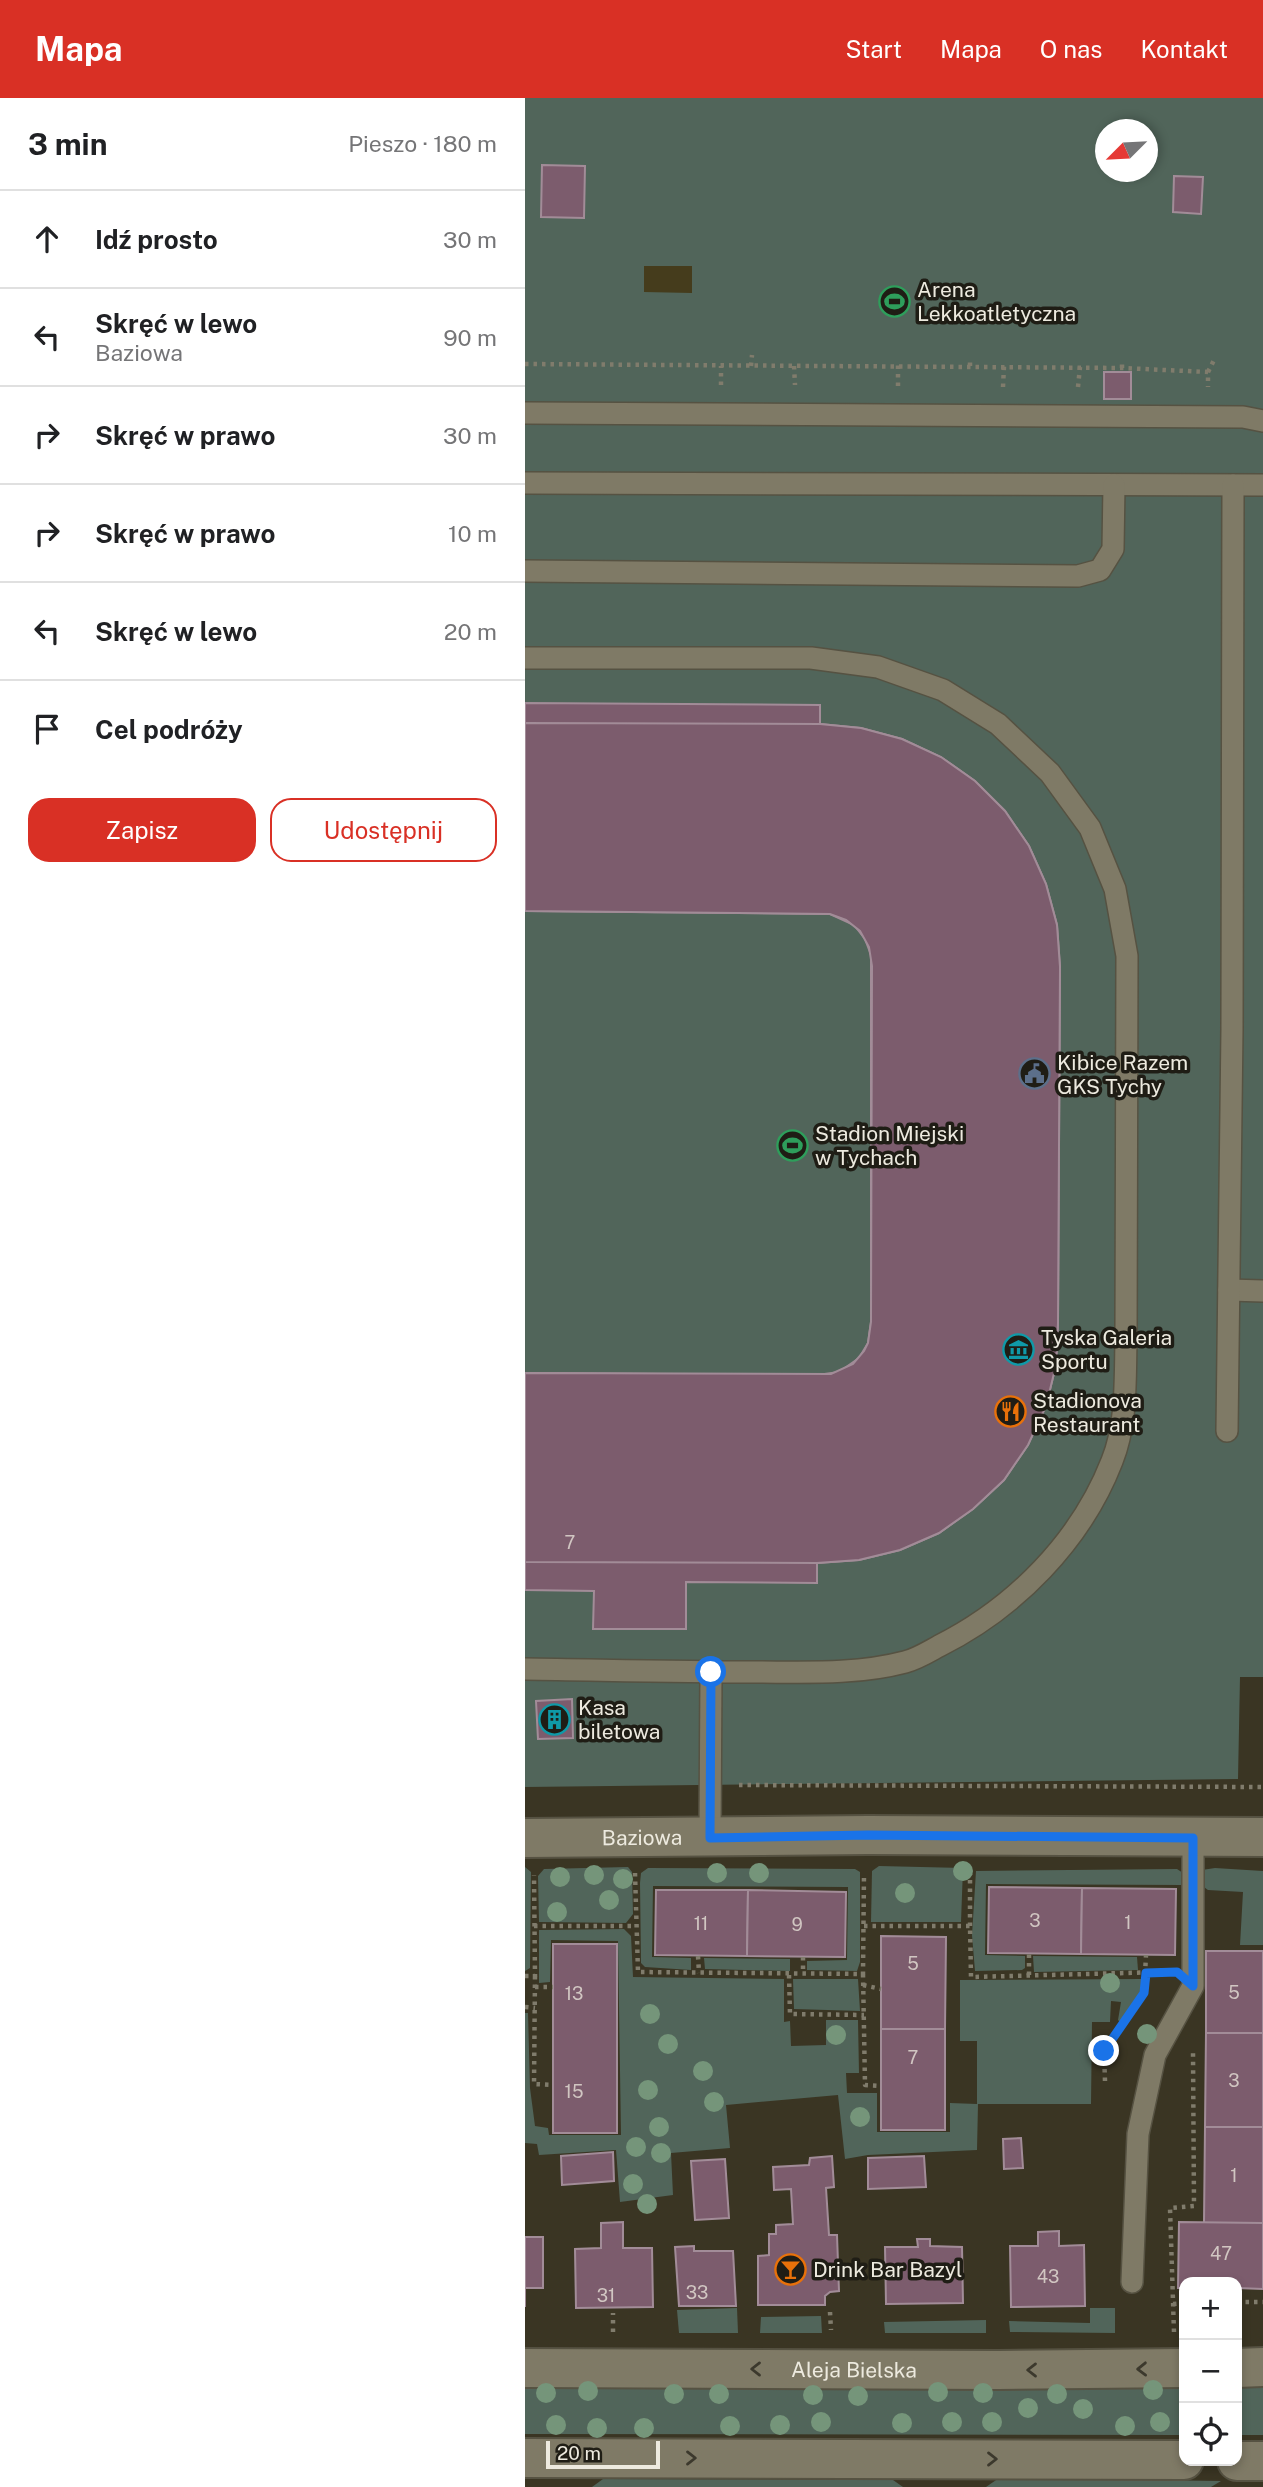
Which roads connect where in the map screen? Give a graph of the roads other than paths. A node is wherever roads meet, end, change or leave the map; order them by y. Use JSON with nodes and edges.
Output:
{"nodes":[{"id":1,"x":525,"y":413,"type":"edge"},
{"id":2,"x":1263,"y":421,"type":"edge"},
{"id":3,"x":525,"y":483,"type":"edge"},
{"id":4,"x":1114,"y":485,"type":"junction"},
{"id":5,"x":1233,"y":485,"type":"junction"},
{"id":6,"x":1263,"y":485,"type":"edge"},
{"id":7,"x":525,"y":571,"type":"edge"},
{"id":8,"x":525,"y":658,"type":"edge"},
{"id":9,"x":1229,"y":1290,"type":"junction"},
{"id":10,"x":1263,"y":1291,"type":"edge"},
{"id":11,"x":1227,"y":1431,"type":"dead end"},
{"id":12,"x":525,"y":1669,"type":"edge"},
{"id":13,"x":711,"y":1672,"type":"junction"},
{"id":14,"x":1263,"y":1837,"type":"edge"},
{"id":15,"x":710,"y":1838,"type":"junction"},
{"id":16,"x":1193,"y":1838,"type":"junction"},
{"id":17,"x":530,"y":1855,"type":"edge"},
{"id":18,"x":1132,"y":2282,"type":"dead end"},
{"id":19,"x":1179,"y":2354,"type":"edge"},
{"id":20,"x":1263,"y":2367,"type":"edge"},
{"id":21,"x":525,"y":2368,"type":"edge"},
{"id":22,"x":1242,"y":2368,"type":"edge"},
{"id":23,"x":525,"y":2458,"type":"edge"},
{"id":24,"x":1179,"y":2460,"type":"edge"},
{"id":25,"x":1242,"y":2461,"type":"edge"},
{"id":26,"x":1263,"y":2461,"type":"edge"}],
"edges":[{"from":1,"to":2,"type":"lane"},
{"from":3,"to":4,"type":"lane"},
{"from":4,"to":5,"type":"lane"},
{"from":4,"to":7,"type":"lane"},
{"from":5,"to":6,"type":"lane"},
{"from":5,"to":9,"type":"lane"},
{"from":8,"to":13,"type":"lane"},
{"from":9,"to":10,"type":"lane"},
{"from":9,"to":11,"type":"lane"},
{"from":12,"to":13,"type":"lane"},
{"from":13,"to":15,"type":"lane"},
{"from":14,"to":16,"type":"main road","name":"Baziowa"},
{"from":15,"to":16,"type":"main road","name":"Baziowa"},
{"from":15,"to":17,"type":"main road","name":"Baziowa"},
{"from":16,"to":18,"type":"lane"},
{"from":19,"to":21,"type":"main road","name":"Aleja Bielska","one_way":true},
{"from":20,"to":22,"type":"main road"},
{"from":23,"to":24,"type":"main road","one_way":true},
{"from":25,"to":26,"type":"main road"}]}
